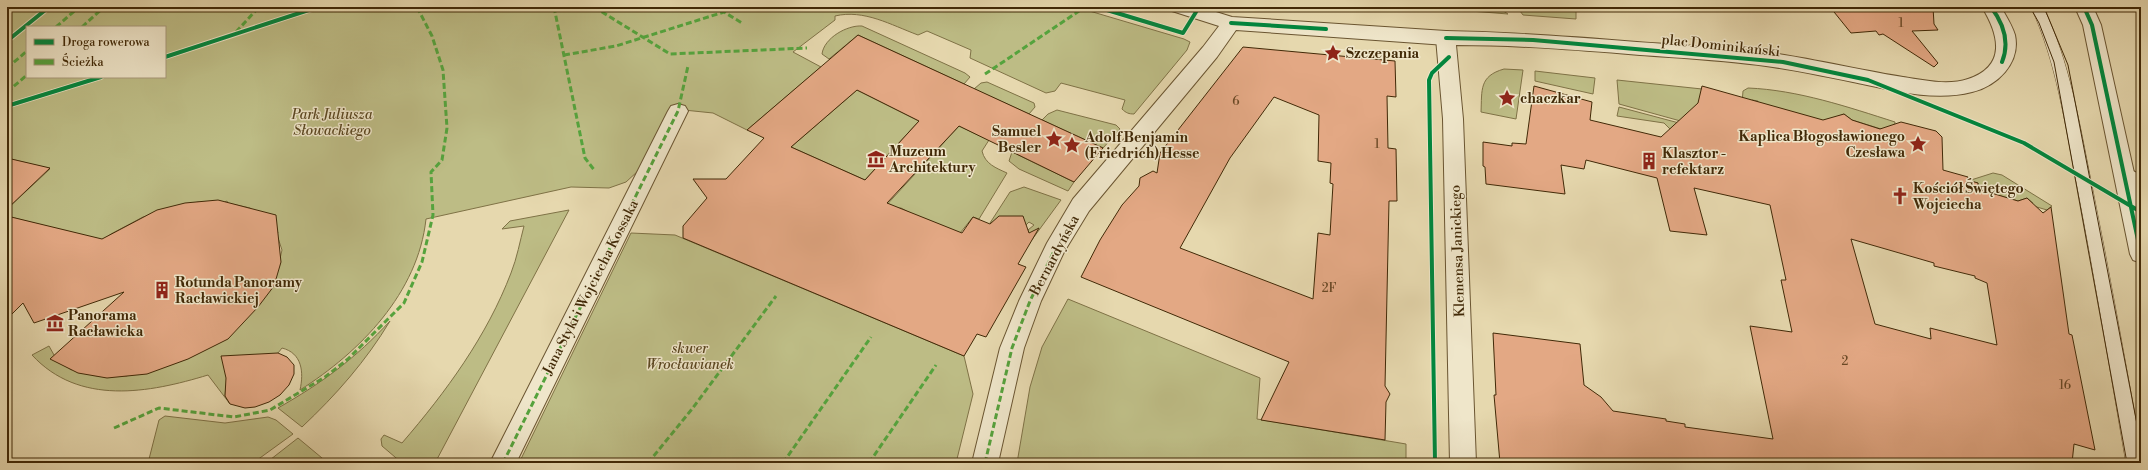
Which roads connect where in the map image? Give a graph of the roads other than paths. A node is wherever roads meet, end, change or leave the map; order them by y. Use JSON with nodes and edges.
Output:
{"nodes":[{"id":1,"x":1179,"y":7,"type":"edge"},
{"id":2,"x":1991,"y":7,"type":"edge"},
{"id":3,"x":2037,"y":7,"type":"edge"},
{"id":4,"x":2084,"y":7,"type":"edge"},
{"id":5,"x":1231,"y":23,"type":"junction"},
{"id":6,"x":1446,"y":38,"type":"junction"},
{"id":7,"x":678,"y":111,"type":"dead end"},
{"id":8,"x":2133,"y":180,"type":"edge"},
{"id":9,"x":2141,"y":254,"type":"edge"},
{"id":10,"x":503,"y":463,"type":"edge"},
{"id":11,"x":985,"y":463,"type":"edge"},
{"id":12,"x":1463,"y":463,"type":"edge"},
{"id":13,"x":2135,"y":463,"type":"edge"}],
"edges":[{"from":1,"to":5,"type":"street","name":"plac Dominikański"},
{"from":2,"to":6,"type":"street","name":"plac Dominikański"},
{"from":3,"to":13,"type":"lane"},
{"from":4,"to":8,"type":"street"},
{"from":5,"to":6,"type":"street","name":"plac Dominikański"},
{"from":5,"to":11,"type":"street","name":"Bernardyńska"},
{"from":6,"to":12,"type":"street","name":"Klemensa Janickiego"},
{"from":7,"to":10,"type":"street","name":"Jana Styki i Wojciecha Kossaka"},
{"from":8,"to":9,"type":"street"}]}
